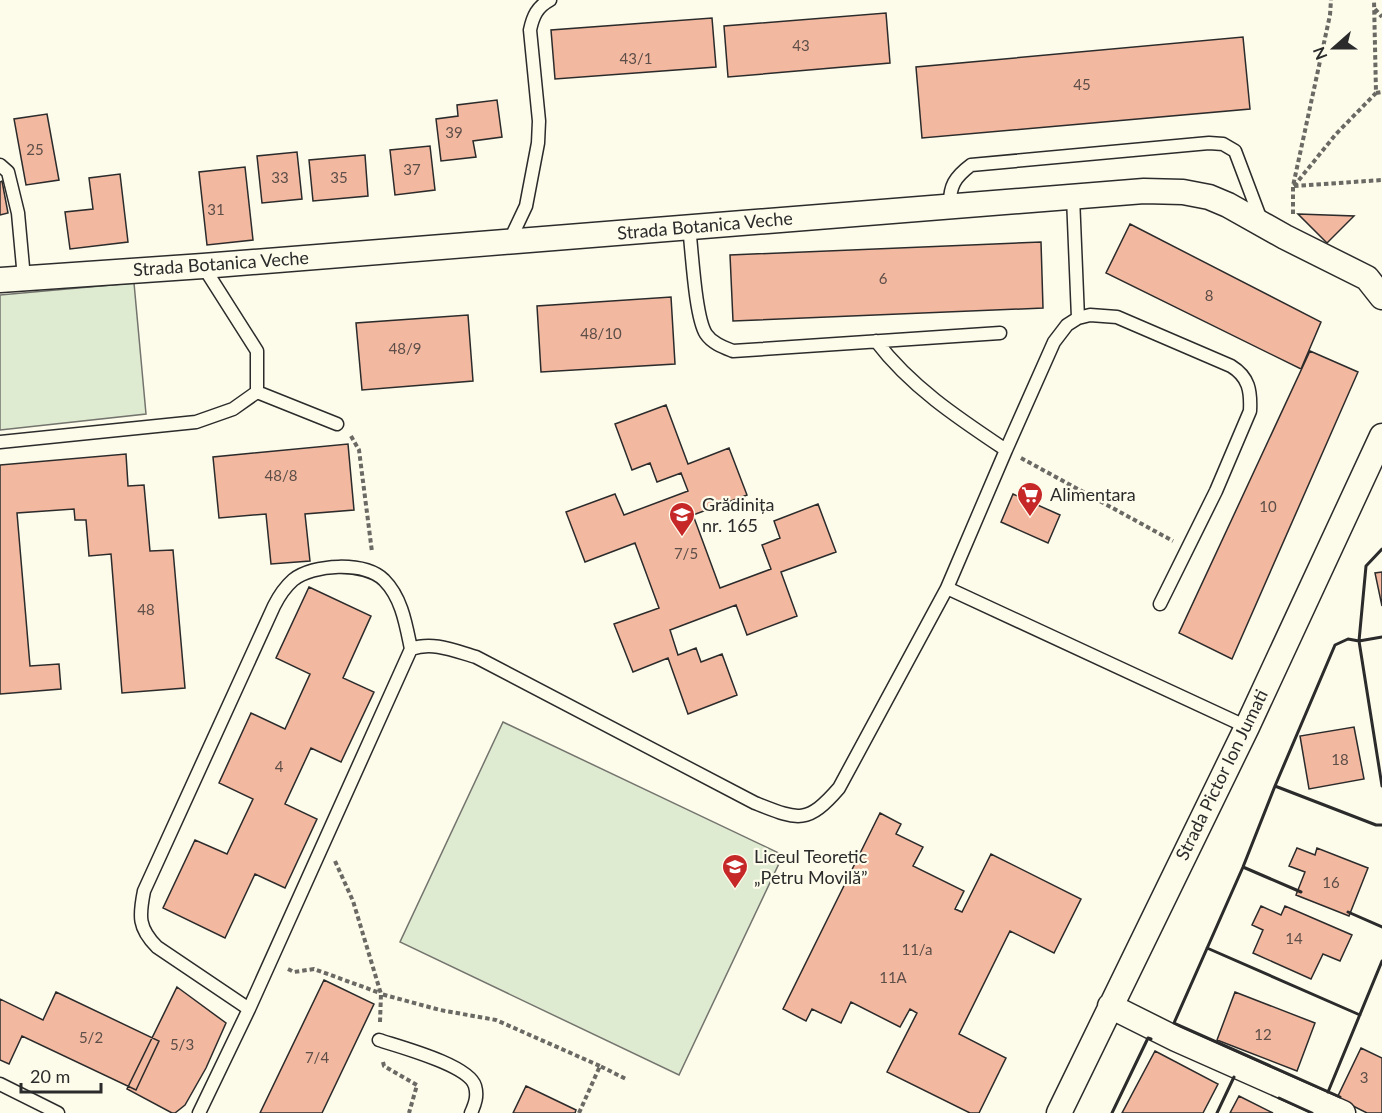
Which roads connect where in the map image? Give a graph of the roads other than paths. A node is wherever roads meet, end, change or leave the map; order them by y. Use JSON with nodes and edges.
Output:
{"nodes":[{"id":1,"x":549,"y":0,"type":"edge"},
{"id":2,"x":0,"y":165,"type":"edge"},
{"id":3,"x":1073,"y":197,"type":"junction"},
{"id":4,"x":950,"y":207,"type":"junction"},
{"id":5,"x":1263,"y":224,"type":"junction"},
{"id":6,"x":690,"y":227,"type":"junction"},
{"id":7,"x":509,"y":242,"type":"junction"},
{"id":8,"x":203,"y":266,"type":"junction"},
{"id":9,"x":12,"y":279,"type":"edge"},
{"id":10,"x":1382,"y":297,"type":"edge"},
{"id":11,"x":1078,"y":318,"type":"junction"},
{"id":12,"x":1000,"y":333,"type":"dead end"},
{"id":13,"x":876,"y":341,"type":"junction"},
{"id":14,"x":257,"y":392,"type":"junction"},
{"id":15,"x":338,"y":424,"type":"road end"},
{"id":16,"x":1382,"y":436,"type":"edge"},
{"id":17,"x":0,"y":442,"type":"edge"},
{"id":18,"x":1006,"y":450,"type":"junction"},
{"id":19,"x":947,"y":588,"type":"junction"},
{"id":20,"x":1160,"y":604,"type":"dead end"},
{"id":21,"x":411,"y":649,"type":"junction"},
{"id":22,"x":1247,"y":727,"type":"junction"},
{"id":23,"x":1110,"y":1006,"type":"junction"},
{"id":24,"x":249,"y":1009,"type":"junction"},
{"id":25,"x":379,"y":1040,"type":"road end"},
{"id":26,"x":0,"y":1084,"type":"edge"},
{"id":27,"x":58,"y":1113,"type":"edge"},
{"id":28,"x":199,"y":1113,"type":"edge"},
{"id":29,"x":471,"y":1113,"type":"edge"},
{"id":30,"x":1059,"y":1113,"type":"edge"},
{"id":31,"x":1343,"y":1113,"type":"edge"}],
"edges":[{"from":1,"to":7,"type":"lane"},
{"from":2,"to":9,"type":"lane"},
{"from":3,"to":4,"type":"street","name":"Strada Botanica Veche"},
{"from":3,"to":5,"type":"street","name":"Strada Botanica Veche"},
{"from":3,"to":11,"type":"lane"},
{"from":4,"to":5,"type":"lane"},
{"from":4,"to":6,"type":"street","name":"Strada Botanica Veche"},
{"from":5,"to":10,"type":"street","name":"Strada Botanica Veche"},
{"from":6,"to":7,"type":"street","name":"Strada Botanica Veche"},
{"from":6,"to":13,"type":"lane"},
{"from":7,"to":8,"type":"street","name":"Strada Botanica Veche"},
{"from":8,"to":9,"type":"street","name":"Strada Botanica Veche"},
{"from":8,"to":14,"type":"lane"},
{"from":11,"to":18,"type":"lane"},
{"from":11,"to":20,"type":"lane"},
{"from":12,"to":13,"type":"lane"},
{"from":13,"to":18,"type":"lane"},
{"from":14,"to":15,"type":"lane"},
{"from":14,"to":17,"type":"lane"},
{"from":16,"to":22,"type":"street","name":"Strada Pictor Ion Jumati"},
{"from":18,"to":19,"type":"lane"},
{"from":19,"to":21,"type":"lane"},
{"from":19,"to":22,"type":"lane"},
{"from":21,"to":24,"type":"lane"},
{"from":21,"to":24,"type":"lane"},
{"from":22,"to":23,"type":"street","name":"Strada Pictor Ion Jumati"},
{"from":23,"to":30,"type":"street","name":"Strada Pictor Ion Jumati"},
{"from":23,"to":31,"type":"street"},
{"from":24,"to":28,"type":"lane"},
{"from":25,"to":29,"type":"lane"},
{"from":26,"to":27,"type":"lane"}]}
